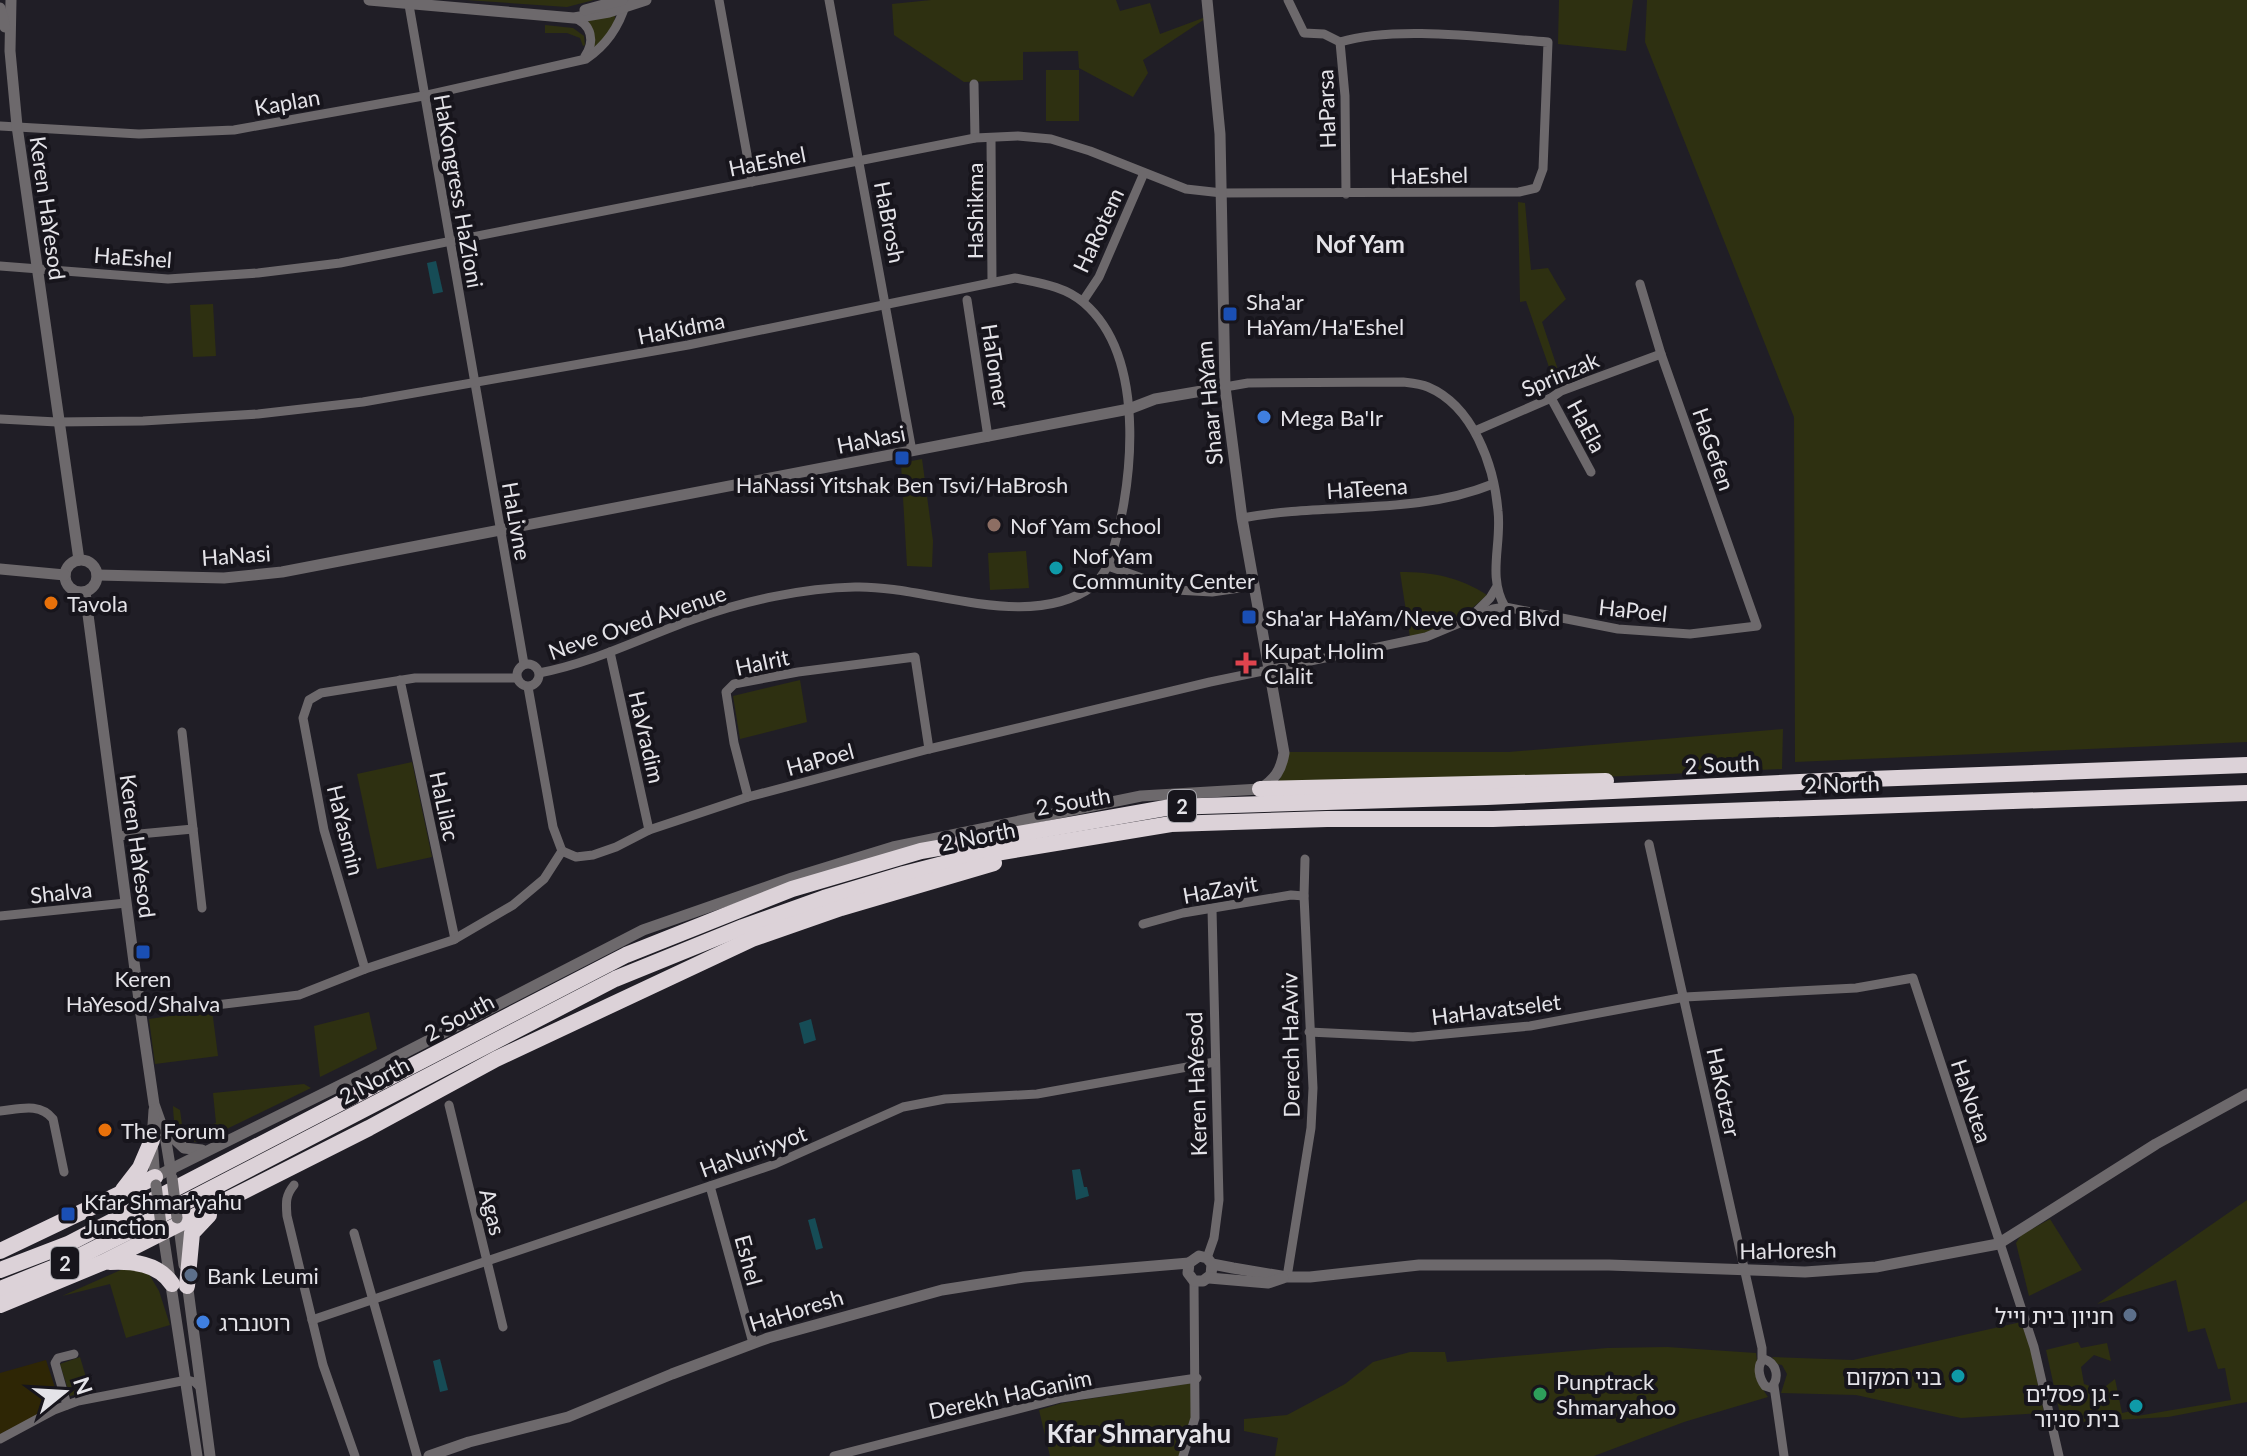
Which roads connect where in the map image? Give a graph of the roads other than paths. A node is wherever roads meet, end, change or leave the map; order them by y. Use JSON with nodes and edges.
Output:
{"nodes":[{"id":1,"x":11,"y":0,"type":"edge"},
{"id":2,"x":369,"y":0,"type":"edge"},
{"id":3,"x":719,"y":0,"type":"edge"},
{"id":4,"x":829,"y":0,"type":"edge"},
{"id":5,"x":1207,"y":0,"type":"edge"},
{"id":6,"x":1288,"y":0,"type":"edge"},
{"id":7,"x":393,"y":2,"type":"edge"},
{"id":8,"x":626,"y":3,"type":"edge"},
{"id":9,"x":409,"y":5,"type":"junction"},
{"id":10,"x":0,"y":8,"type":"edge"},
{"id":11,"x":529,"y":15,"type":"junction"},
{"id":12,"x":574,"y":18,"type":"junction"},
{"id":13,"x":1340,"y":42,"type":"junction"},
{"id":14,"x":10,"y":51,"type":"junction"},
{"id":15,"x":577,"y":63,"type":"junction"},
{"id":16,"x":974,"y":84,"type":"dead end"},
{"id":17,"x":423,"y":96,"type":"junction"},
{"id":18,"x":0,"y":126,"type":"edge"},
{"id":19,"x":17,"y":126,"type":"junction"},
{"id":20,"x":975,"y":138,"type":"junction"},
{"id":21,"x":991,"y":138,"type":"junction"},
{"id":22,"x":860,"y":161,"type":"junction"},
{"id":23,"x":1144,"y":173,"type":"junction"},
{"id":24,"x":752,"y":182,"type":"junction"},
{"id":25,"x":1536,"y":188,"type":"joint"},
{"id":26,"x":1222,"y":193,"type":"junction"},
{"id":27,"x":1346,"y":194,"type":"junction"},
{"id":28,"x":449,"y":242,"type":"junction"},
{"id":29,"x":0,"y":266,"type":"edge"},
{"id":30,"x":37,"y":268,"type":"junction"},
{"id":31,"x":992,"y":282,"type":"junction"},
{"id":32,"x":1640,"y":284,"type":"dead end"},
{"id":33,"x":967,"y":300,"type":"dead end"},
{"id":34,"x":1083,"y":301,"type":"junction"},
{"id":35,"x":887,"y":305,"type":"junction"},
{"id":36,"x":1661,"y":354,"type":"junction"},
{"id":37,"x":476,"y":383,"type":"junction"},
{"id":38,"x":1225,"y":387,"type":"junction"},
{"id":39,"x":1551,"y":398,"type":"junction"},
{"id":40,"x":1129,"y":409,"type":"junction"},
{"id":41,"x":0,"y":419,"type":"edge"},
{"id":42,"x":57,"y":422,"type":"junction"},
{"id":43,"x":1475,"y":431,"type":"junction"},
{"id":44,"x":988,"y":437,"type":"junction"},
{"id":45,"x":912,"y":451,"type":"junction"},
{"id":46,"x":1591,"y":472,"type":"dead end"},
{"id":47,"x":1493,"y":484,"type":"junction"},
{"id":48,"x":1242,"y":518,"type":"junction"},
{"id":49,"x":500,"y":529,"type":"junction"},
{"id":50,"x":79,"y":560,"type":"junction"},
{"id":51,"x":1108,"y":566,"type":"junction"},
{"id":52,"x":0,"y":569,"type":"edge"},
{"id":53,"x":65,"y":575,"type":"junction"},
{"id":54,"x":97,"y":575,"type":"junction"},
{"id":55,"x":1253,"y":586,"type":"junction"},
{"id":56,"x":1496,"y":588,"type":"junction"},
{"id":57,"x":85,"y":592,"type":"junction"},
{"id":58,"x":1505,"y":607,"type":"junction"},
{"id":59,"x":1471,"y":617,"type":"junction"},
{"id":60,"x":1757,"y":626,"type":"joint"},
{"id":61,"x":610,"y":652,"type":"junction"},
{"id":62,"x":524,"y":664,"type":"junction"},
{"id":63,"x":1268,"y":668,"type":"junction"},
{"id":64,"x":539,"y":673,"type":"junction"},
{"id":65,"x":517,"y":678,"type":"junction"},
{"id":66,"x":400,"y":680,"type":"junction"},
{"id":67,"x":528,"y":687,"type":"junction"},
{"id":68,"x":182,"y":732,"type":"dead end"},
{"id":69,"x":929,"y":749,"type":"junction"},
{"id":70,"x":2247,"y":765,"type":"edge"},
{"id":71,"x":1843,"y":780,"type":"junction"},
{"id":72,"x":1260,"y":789,"type":"junction"},
{"id":73,"x":2247,"y":793,"type":"edge"},
{"id":74,"x":748,"y":797,"type":"junction"},
{"id":75,"x":193,"y":829,"type":"junction"},
{"id":76,"x":649,"y":830,"type":"junction"},
{"id":77,"x":118,"y":836,"type":"junction"},
{"id":78,"x":1065,"y":843,"type":"junction"},
{"id":79,"x":1649,"y":844,"type":"dead end"},
{"id":80,"x":562,"y":851,"type":"junction"},
{"id":81,"x":1305,"y":859,"type":"dead end"},
{"id":82,"x":1304,"y":896,"type":"junction"},
{"id":83,"x":126,"y":903,"type":"junction"},
{"id":84,"x":202,"y":908,"type":"dead end"},
{"id":85,"x":1212,"y":909,"type":"junction"},
{"id":86,"x":0,"y":916,"type":"edge"},
{"id":87,"x":1143,"y":924,"type":"dead end"},
{"id":88,"x":455,"y":939,"type":"junction"},
{"id":89,"x":365,"y":969,"type":"junction"},
{"id":90,"x":1685,"y":997,"type":"junction"},
{"id":91,"x":216,"y":1005,"type":"dead end"},
{"id":92,"x":1309,"y":1032,"type":"junction"},
{"id":93,"x":1215,"y":1062,"type":"junction"},
{"id":94,"x":2247,"y":1094,"type":"edge"},
{"id":95,"x":449,"y":1105,"type":"dead end"},
{"id":96,"x":0,"y":1111,"type":"edge"},
{"id":97,"x":157,"y":1134,"type":"junction"},
{"id":98,"x":210,"y":1148,"type":"junction"},
{"id":99,"x":64,"y":1172,"type":"dead end"},
{"id":100,"x":172,"y":1173,"type":"junction"},
{"id":101,"x":155,"y":1181,"type":"junction"},
{"id":102,"x":294,"y":1185,"type":"dead end"},
{"id":103,"x":710,"y":1186,"type":"junction"},
{"id":104,"x":118,"y":1195,"type":"junction"},
{"id":105,"x":225,"y":1201,"type":"junction"},
{"id":106,"x":170,"y":1225,"type":"junction"},
{"id":107,"x":354,"y":1233,"type":"dead end"},
{"id":108,"x":1998,"y":1244,"type":"junction"},
{"id":109,"x":0,"y":1251,"type":"edge"},
{"id":110,"x":1209,"y":1261,"type":"junction"},
{"id":111,"x":104,"y":1262,"type":"junction"},
{"id":112,"x":487,"y":1262,"type":"junction"},
{"id":113,"x":1189,"y":1263,"type":"junction"},
{"id":114,"x":0,"y":1270,"type":"edge"},
{"id":115,"x":1745,"y":1271,"type":"junction"},
{"id":116,"x":1287,"y":1277,"type":"junction"},
{"id":117,"x":1209,"y":1278,"type":"junction"},
{"id":118,"x":1194,"y":1281,"type":"junction"},
{"id":119,"x":180,"y":1285,"type":"junction"},
{"id":120,"x":0,"y":1289,"type":"edge"},
{"id":121,"x":372,"y":1300,"type":"junction"},
{"id":122,"x":0,"y":1305,"type":"edge"},
{"id":123,"x":312,"y":1320,"type":"junction"},
{"id":124,"x":503,"y":1327,"type":"dead end"},
{"id":125,"x":753,"y":1343,"type":"junction"},
{"id":126,"x":74,"y":1354,"type":"dead end"},
{"id":127,"x":1764,"y":1359,"type":"junction"},
{"id":128,"x":1197,"y":1378,"type":"junction"},
{"id":129,"x":187,"y":1380,"type":"junction"},
{"id":130,"x":201,"y":1388,"type":"junction"},
{"id":131,"x":1772,"y":1390,"type":"junction"},
{"id":132,"x":67,"y":1405,"type":"junction"},
{"id":133,"x":0,"y":1439,"type":"edge"},
{"id":134,"x":197,"y":1456,"type":"edge"},
{"id":135,"x":210,"y":1456,"type":"edge"},
{"id":136,"x":355,"y":1456,"type":"edge"},
{"id":137,"x":417,"y":1456,"type":"edge"},
{"id":138,"x":429,"y":1456,"type":"edge"},
{"id":139,"x":834,"y":1456,"type":"edge"},
{"id":140,"x":1183,"y":1456,"type":"edge"},
{"id":141,"x":1784,"y":1456,"type":"edge"},
{"id":142,"x":2059,"y":1456,"type":"edge"}],
"edges":[{"from":1,"to":14,"type":"street","name":"Keren HaYesod"},
{"from":2,"to":7,"type":"street"},
{"from":3,"to":24,"type":"street"},
{"from":4,"to":22,"type":"street","name":"HaBrosh"},
{"from":5,"to":26,"type":"street","name":"Shaar HaYam"},
{"from":6,"to":13,"type":"street"},
{"from":7,"to":9,"type":"street"},
{"from":8,"to":11,"type":"street"},
{"from":8,"to":12,"type":"street"},
{"from":8,"to":15,"type":"street","name":"Kaplan"},
{"from":9,"to":11,"type":"street"},
{"from":9,"to":17,"type":"street","name":"HaKongress HaZioni"},
{"from":10,"to":14,"type":"street","name":"Keren HaYesod"},
{"from":11,"to":12,"type":"street"},
{"from":12,"to":15,"type":"street"},
{"from":13,"to":25,"type":"street","name":"HaParsa"},
{"from":13,"to":27,"type":"street","name":"HaParsa"},
{"from":14,"to":19,"type":"street","name":"Keren HaYesod"},
{"from":15,"to":17,"type":"street","name":"Kaplan"},
{"from":16,"to":20,"type":"street"},
{"from":17,"to":19,"type":"street","name":"Kaplan"},
{"from":17,"to":28,"type":"street","name":"HaKongress HaZioni"},
{"from":18,"to":19,"type":"street","name":"Kaplan"},
{"from":19,"to":30,"type":"street","name":"Keren HaYesod"},
{"from":20,"to":21,"type":"street","name":"HaEshel"},
{"from":20,"to":22,"type":"street","name":"HaEshel"},
{"from":21,"to":23,"type":"street","name":"HaEshel"},
{"from":21,"to":31,"type":"street","name":"HaShikma"},
{"from":22,"to":24,"type":"street","name":"HaEshel"},
{"from":22,"to":35,"type":"street","name":"HaBrosh"},
{"from":23,"to":26,"type":"street","name":"HaEshel"},
{"from":23,"to":34,"type":"street","name":"HaRotem"},
{"from":24,"to":28,"type":"street","name":"HaEshel"},
{"from":25,"to":27,"type":"street","name":"HaEshel"},
{"from":26,"to":27,"type":"street","name":"HaEshel"},
{"from":26,"to":38,"type":"street","name":"Shaar HaYam"},
{"from":28,"to":30,"type":"street","name":"HaEshel"},
{"from":28,"to":37,"type":"street","name":"HaKongress HaZioni"},
{"from":29,"to":30,"type":"street","name":"HaEshel"},
{"from":30,"to":42,"type":"street","name":"Keren HaYesod"},
{"from":31,"to":34,"type":"street","name":"HaKidma"},
{"from":31,"to":35,"type":"street","name":"HaKidma"},
{"from":32,"to":36,"type":"street","name":"HaGefen"},
{"from":33,"to":44,"type":"street","name":"HaTomer"},
{"from":34,"to":40,"type":"street","name":"HaKidma"},
{"from":35,"to":37,"type":"street","name":"HaKidma"},
{"from":35,"to":45,"type":"street","name":"HaBrosh"},
{"from":36,"to":39,"type":"street","name":"Sprinzak"},
{"from":36,"to":60,"type":"street","name":"HaGefen"},
{"from":37,"to":42,"type":"street","name":"HaKidma"},
{"from":37,"to":49,"type":"street","name":"HaLivne"},
{"from":38,"to":40,"type":"street","name":"HaNasi"},
{"from":38,"to":43,"type":"street","name":"HaNasi"},
{"from":38,"to":48,"type":"street","name":"Shaar HaYam"},
{"from":39,"to":43,"type":"street","name":"Sprinzak"},
{"from":39,"to":46,"type":"street","name":"HaEla"},
{"from":40,"to":44,"type":"street","name":"HaNasi"},
{"from":40,"to":51,"type":"street","name":"HaKidma"},
{"from":41,"to":42,"type":"street","name":"HaKidma"},
{"from":42,"to":50,"type":"street","name":"Keren HaYesod"},
{"from":43,"to":47,"type":"street","name":"HaNasi"},
{"from":44,"to":45,"type":"street","name":"HaNasi"},
{"from":45,"to":49,"type":"street","name":"HaNasi"},
{"from":47,"to":48,"type":"street","name":"HaTeena"},
{"from":47,"to":56,"type":"street","name":"HaNasi"},
{"from":48,"to":55,"type":"street","name":"Shaar HaYam"},
{"from":49,"to":54,"type":"street","name":"HaNasi"},
{"from":49,"to":62,"type":"street","name":"HaLivne"},
{"from":50,"to":53,"type":"street"},
{"from":50,"to":54,"type":"street"},
{"from":51,"to":55,"type":"street"},
{"from":51,"to":61,"type":"street","name":"Neve Oved Avenue"},
{"from":52,"to":53,"type":"street"},
{"from":53,"to":57,"type":"street"},
{"from":54,"to":57,"type":"street"},
{"from":55,"to":63,"type":"street","name":"Shaar HaYam"},
{"from":56,"to":58,"type":"street"},
{"from":56,"to":59,"type":"street","name":"HaPoel"},
{"from":57,"to":77,"type":"street","name":"Keren HaYesod"},
{"from":58,"to":59,"type":"street","name":"HaPoel"},
{"from":58,"to":60,"type":"street","name":"HaPoel"},
{"from":59,"to":63,"type":"street","name":"HaPoel"},
{"from":61,"to":64,"type":"street","name":"Neve Oved Avenue"},
{"from":61,"to":76,"type":"street","name":"HaVradim"},
{"from":62,"to":64,"type":"street"},
{"from":62,"to":65,"type":"street"},
{"from":63,"to":69,"type":"street","name":"HaPoel"},
{"from":63,"to":72,"type":"street","name":"Shaar HaYam"},
{"from":64,"to":67,"type":"street"},
{"from":65,"to":66,"type":"street"},
{"from":65,"to":67,"type":"street"},
{"from":66,"to":88,"type":"street","name":"HaLilac"},
{"from":66,"to":89,"type":"street","name":"HaYasmin"},
{"from":67,"to":80,"type":"street"},
{"from":68,"to":75,"type":"street"},
{"from":69,"to":74,"type":"street","name":"HaPoel"},
{"from":69,"to":74,"type":"street","name":"HaIrit"},
{"from":70,"to":71,"type":"highway","name":"2 South","number":"2"},
{"from":71,"to":72,"type":"highway"},
{"from":71,"to":114,"type":"highway","name":"2 South","number":"2"},
{"from":72,"to":98,"type":"street"},
{"from":73,"to":78,"type":"highway","name":"2 North","number":"2"},
{"from":74,"to":76,"type":"street","name":"HaPoel"},
{"from":75,"to":77,"type":"street"},
{"from":75,"to":84,"type":"street"},
{"from":76,"to":80,"type":"street","name":"HaPoel"},
{"from":77,"to":83,"type":"street","name":"Keren HaYesod"},
{"from":78,"to":105,"type":"highway"},
{"from":78,"to":120,"type":"highway","name":"2 North","number":"2"},
{"from":79,"to":90,"type":"street","name":"HaKotzer"},
{"from":80,"to":88,"type":"street"},
{"from":81,"to":82,"type":"street","name":"Derech HaAviv"},
{"from":82,"to":85,"type":"street","name":"HaZayit"},
{"from":82,"to":92,"type":"street","name":"Derech HaAviv"},
{"from":83,"to":86,"type":"street","name":"Shalva"},
{"from":83,"to":97,"type":"street","name":"Keren HaYesod"},
{"from":85,"to":87,"type":"street","name":"HaZayit"},
{"from":85,"to":93,"type":"street","name":"Keren HaYesod"},
{"from":88,"to":89,"type":"street"},
{"from":89,"to":91,"type":"street"},
{"from":90,"to":92,"type":"street","name":"HaHavatselet"},
{"from":90,"to":108,"type":"street","name":"HaNotea"},
{"from":90,"to":115,"type":"street","name":"HaKotzer"},
{"from":92,"to":116,"type":"street","name":"Derech HaAviv"},
{"from":93,"to":103,"type":"street","name":"HaNuriyyot"},
{"from":93,"to":110,"type":"street","name":"Keren HaYesod"},
{"from":94,"to":108,"type":"street","name":"HaHoresh"},
{"from":95,"to":112,"type":"street","name":"Agas"},
{"from":96,"to":99,"type":"street"},
{"from":97,"to":98,"type":"street"},
{"from":97,"to":100,"type":"street","name":"Keren HaYesod"},
{"from":97,"to":101,"type":"street","name":"Keren HaYesod"},
{"from":97,"to":104,"type":"highway"},
{"from":98,"to":100,"type":"street"},
{"from":100,"to":101,"type":"street"},
{"from":100,"to":106,"type":"street","name":"Keren HaYesod","bridge":true},
{"from":101,"to":104,"type":"highway"},
{"from":101,"to":106,"type":"street","name":"Keren HaYesod","bridge":true},
{"from":102,"to":123,"type":"street"},
{"from":103,"to":112,"type":"street","name":"HaNuriyyot"},
{"from":103,"to":125,"type":"street","name":"Eshel"},
{"from":104,"to":109,"type":"highway"},
{"from":105,"to":106,"type":"highway"},
{"from":105,"to":119,"type":"highway"},
{"from":106,"to":111,"type":"highway"},
{"from":106,"to":119,"type":"street"},
{"from":106,"to":119,"type":"street"},
{"from":107,"to":121,"type":"street"},
{"from":108,"to":115,"type":"street","name":"HaHoresh"},
{"from":108,"to":142,"type":"street","name":"HaNotea"},
{"from":110,"to":113,"type":"street"},
{"from":110,"to":116,"type":"street","name":"HaHoresh"},
{"from":110,"to":117,"type":"street"},
{"from":111,"to":119,"type":"highway"},
{"from":111,"to":122,"type":"highway"},
{"from":112,"to":121,"type":"street","name":"HaNuriyyot"},
{"from":112,"to":124,"type":"street","name":"Agas"},
{"from":113,"to":118,"type":"street"},
{"from":113,"to":125,"type":"street","name":"HaHoresh"},
{"from":115,"to":116,"type":"street","name":"HaHoresh"},
{"from":115,"to":127,"type":"street","name":"HaKotzer"},
{"from":116,"to":117,"type":"street","name":"HaHoresh"},
{"from":117,"to":118,"type":"street"},
{"from":118,"to":128,"type":"street"},
{"from":119,"to":129,"type":"street"},
{"from":119,"to":130,"type":"street"},
{"from":121,"to":123,"type":"street","name":"HaNuriyyot"},
{"from":121,"to":137,"type":"street"},
{"from":123,"to":136,"type":"street"},
{"from":125,"to":138,"type":"street","name":"HaHoresh"},
{"from":126,"to":132,"type":"street"},
{"from":127,"to":131,"type":"street"},
{"from":127,"to":131,"type":"street"},
{"from":128,"to":139,"type":"street","name":"Derekh HaGanim"},
{"from":128,"to":140,"type":"street"},
{"from":129,"to":130,"type":"street"},
{"from":129,"to":132,"type":"street"},
{"from":129,"to":134,"type":"street"},
{"from":130,"to":135,"type":"street"},
{"from":131,"to":141,"type":"street"},
{"from":132,"to":133,"type":"street"}]}
